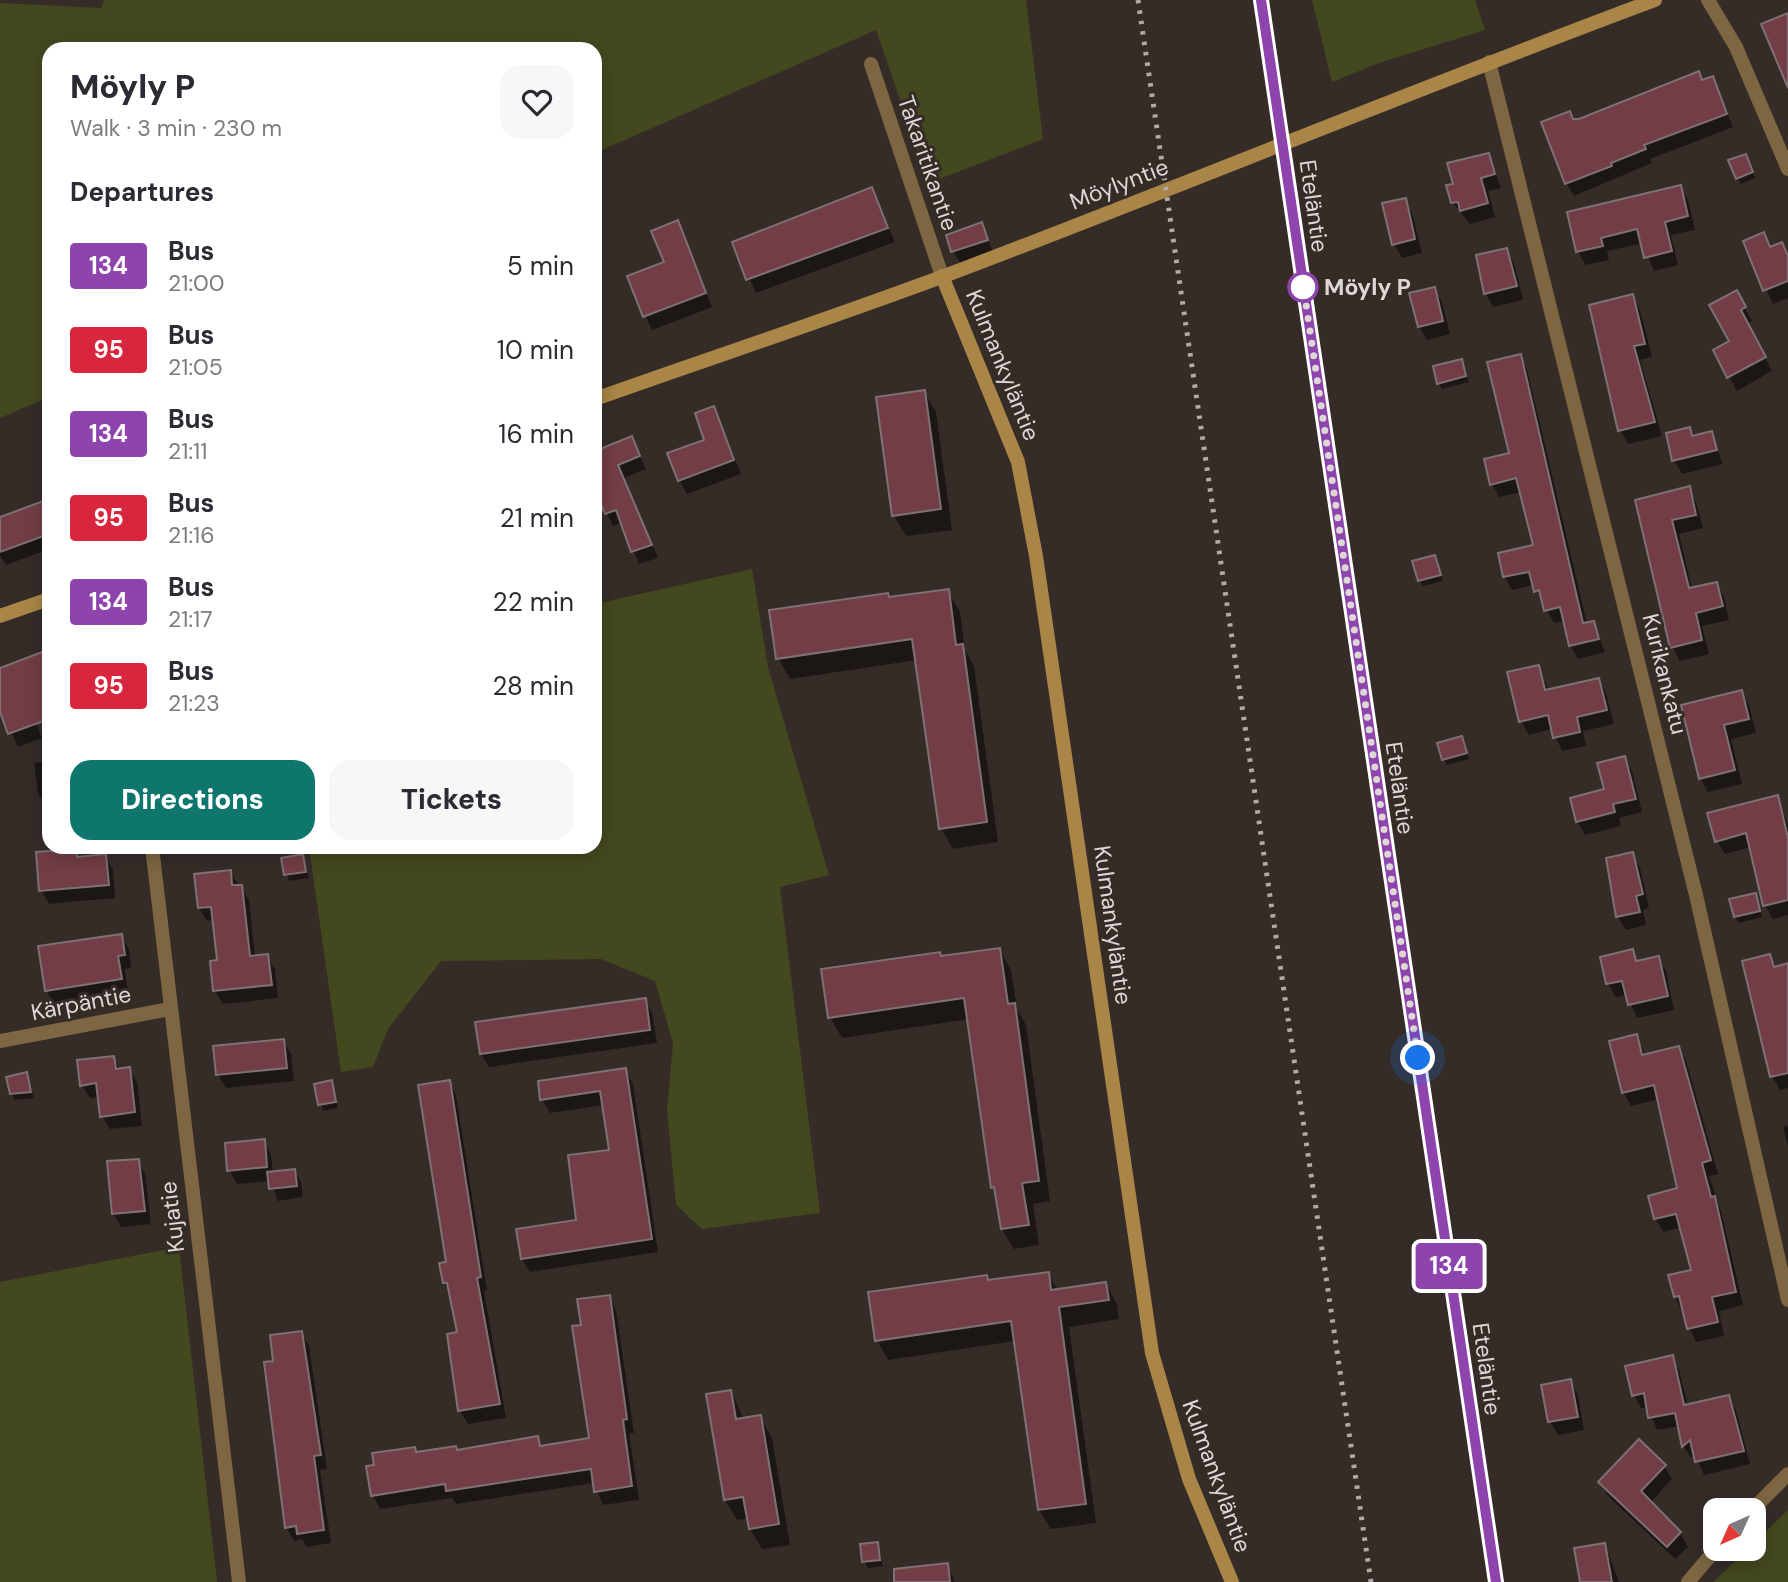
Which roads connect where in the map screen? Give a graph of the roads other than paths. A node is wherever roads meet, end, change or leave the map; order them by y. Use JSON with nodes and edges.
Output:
{"nodes":[{"id":1,"x":1261,"y":0,"type":"edge"},
{"id":2,"x":1655,"y":0,"type":"edge"},
{"id":3,"x":1708,"y":0,"type":"edge"},
{"id":4,"x":1489,"y":62,"type":"junction"},
{"id":5,"x":870,"y":64,"type":"dead end"},
{"id":6,"x":1282,"y":146,"type":"junction"},
{"id":7,"x":1788,"y":169,"type":"edge"},
{"id":8,"x":942,"y":276,"type":"junction"},
{"id":9,"x":602,"y":396,"type":"edge"},
{"id":10,"x":42,"y":602,"type":"edge"},
{"id":11,"x":0,"y":617,"type":"edge"},
{"id":12,"x":153,"y":854,"type":"edge"},
{"id":13,"x":170,"y":1009,"type":"junction"},
{"id":14,"x":0,"y":1041,"type":"edge"},
{"id":15,"x":1788,"y":1300,"type":"edge"},
{"id":16,"x":1788,"y":1474,"type":"edge"},
{"id":17,"x":1764,"y":1498,"type":"edge"},
{"id":18,"x":1706,"y":1561,"type":"edge"},
{"id":19,"x":239,"y":1582,"type":"edge"},
{"id":20,"x":1232,"y":1582,"type":"edge"},
{"id":21,"x":1496,"y":1582,"type":"edge"},
{"id":22,"x":1688,"y":1582,"type":"edge"}],
"edges":[{"from":1,"to":6,"type":"street","name":"Eteläntie"},
{"from":2,"to":4,"type":"street","name":"Möylyntie"},
{"from":3,"to":7,"type":"street"},
{"from":4,"to":6,"type":"street","name":"Möylyntie"},
{"from":4,"to":15,"type":"street","name":"Kurikankatu"},
{"from":5,"to":8,"type":"street","name":"Takaritikantie"},
{"from":6,"to":8,"type":"street","name":"Möylyntie"},
{"from":6,"to":21,"type":"street","name":"Eteläntie"},
{"from":8,"to":9,"type":"street","name":"Möylyntie"},
{"from":8,"to":20,"type":"street","name":"Kulmankyläntie"},
{"from":10,"to":11,"type":"street"},
{"from":12,"to":13,"type":"street","name":"Kujatie"},
{"from":13,"to":14,"type":"street","name":"Kärpäntie"},
{"from":13,"to":19,"type":"street","name":"Kujatie"},
{"from":16,"to":17,"type":"street"},
{"from":18,"to":22,"type":"street"}]}
